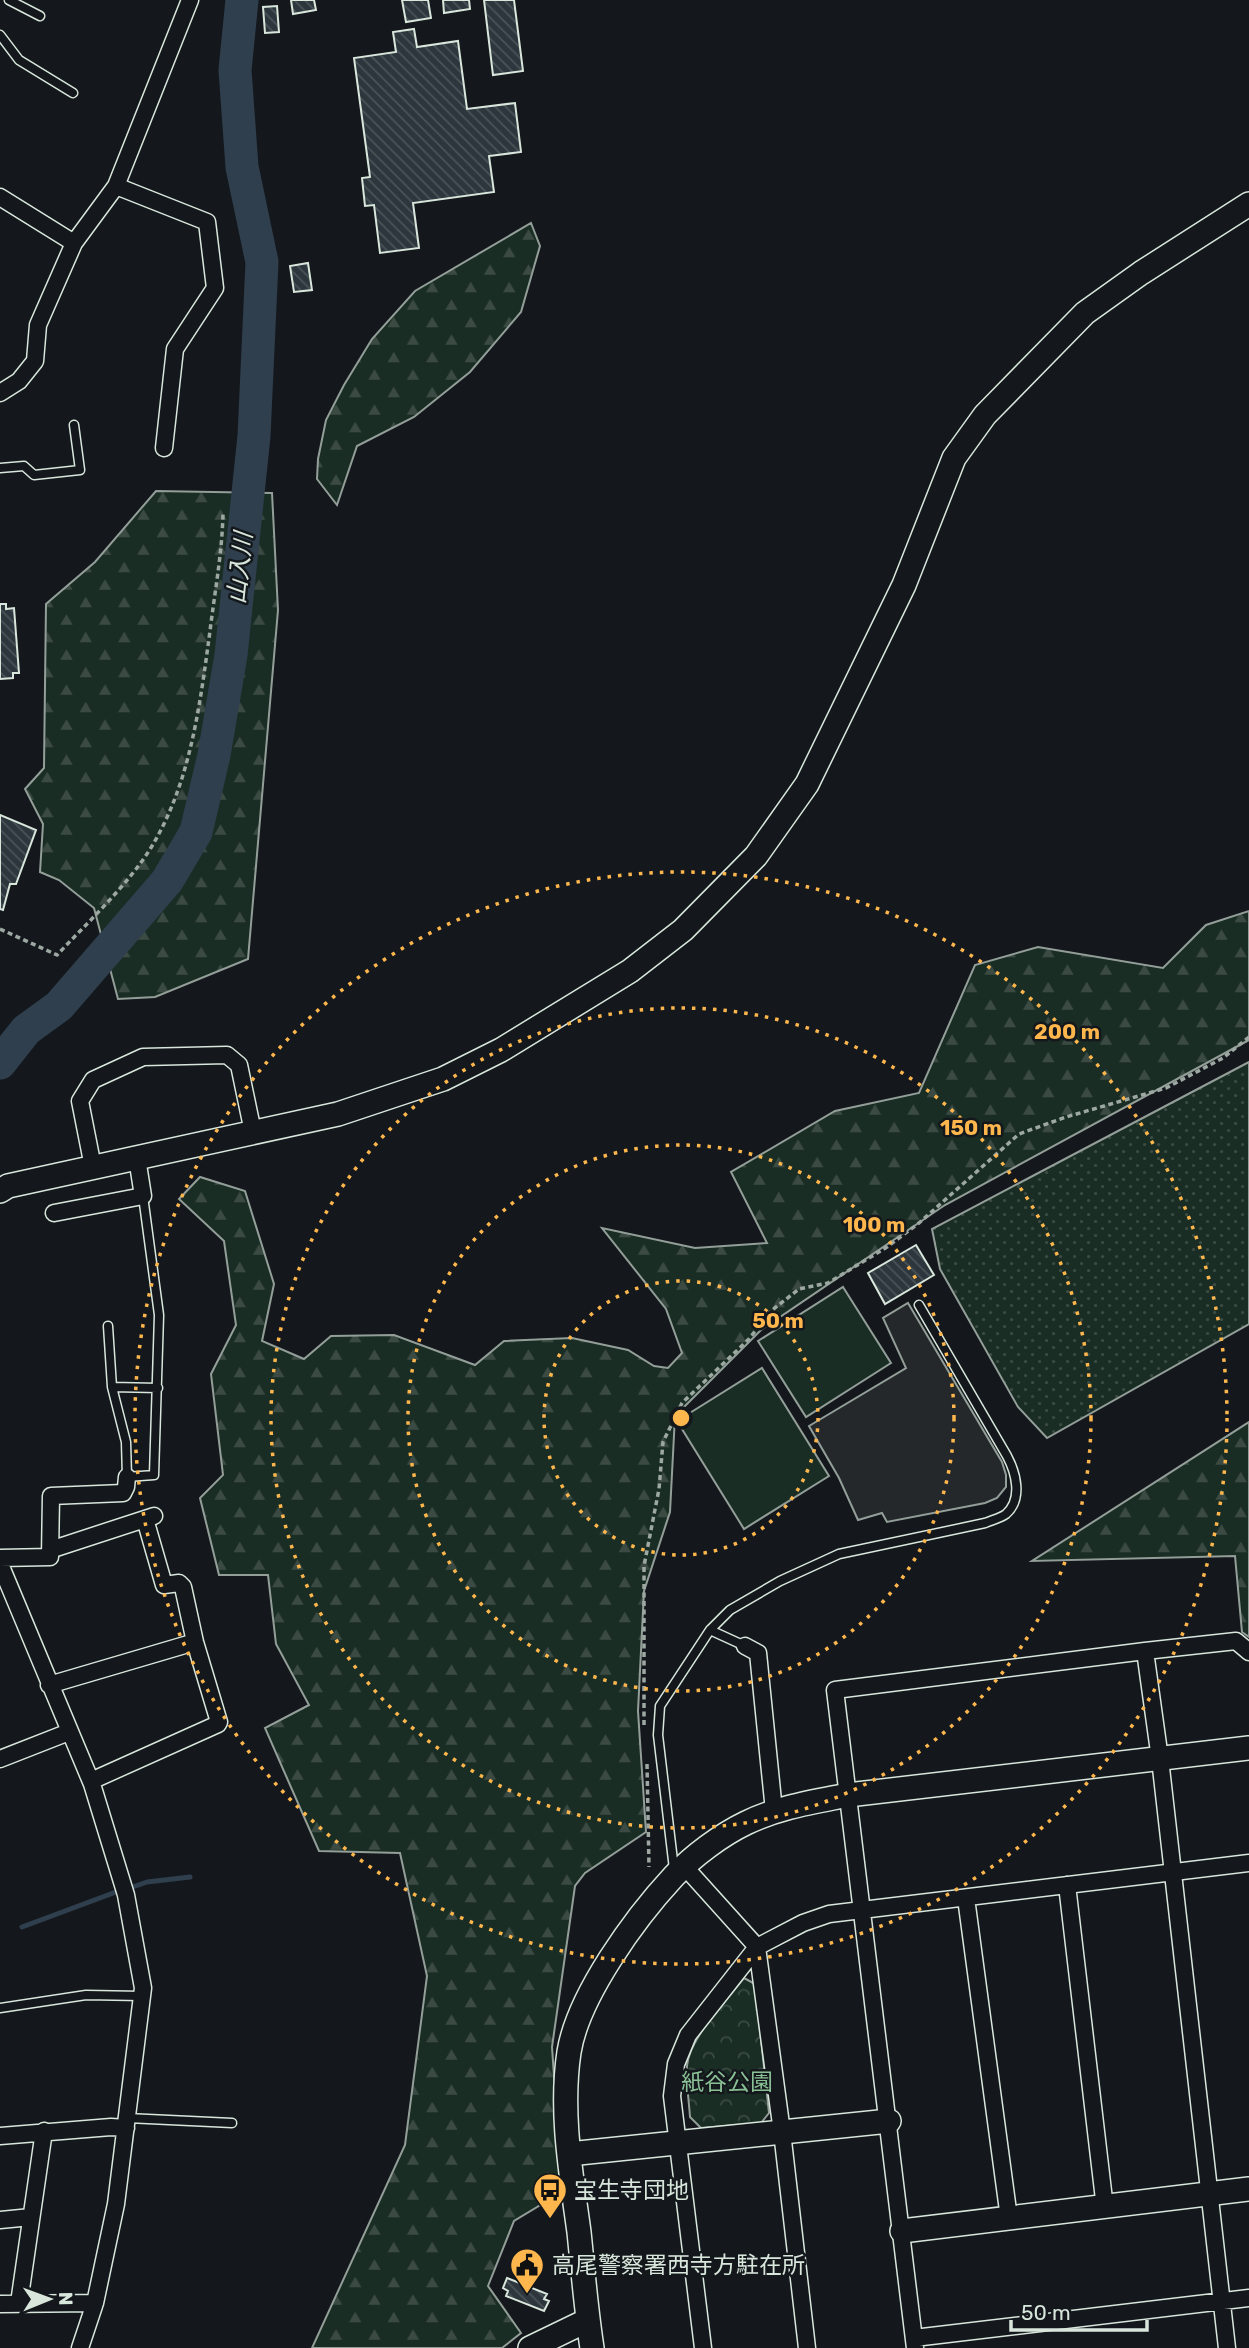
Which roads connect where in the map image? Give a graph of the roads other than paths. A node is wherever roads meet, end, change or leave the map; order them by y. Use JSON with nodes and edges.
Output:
{"nodes":[{"id":1,"x":9,"y":0,"type":"edge"},
{"id":2,"x":190,"y":0,"type":"edge"},
{"id":3,"x":40,"y":16,"type":"dead end"},
{"id":4,"x":0,"y":35,"type":"edge"},
{"id":5,"x":73,"y":93,"type":"dead end"},
{"id":6,"x":116,"y":186,"type":"junction"},
{"id":7,"x":0,"y":197,"type":"edge"},
{"id":8,"x":1249,"y":204,"type":"edge"},
{"id":9,"x":74,"y":243,"type":"junction"},
{"id":10,"x":0,"y":393,"type":"edge"},
{"id":11,"x":74,"y":425,"type":"dead end"},
{"id":12,"x":164,"y":448,"type":"dead end"},
{"id":13,"x":0,"y":468,"type":"edge"},
{"id":14,"x":253,"y":1132,"type":"junction"},
{"id":15,"x":137,"y":1158,"type":"junction"},
{"id":16,"x":93,"y":1167,"type":"junction"},
{"id":17,"x":3,"y":1182,"type":"edge"},
{"id":18,"x":143,"y":1196,"type":"junction"},
{"id":19,"x":54,"y":1213,"type":"dead end"},
{"id":20,"x":919,"y":1305,"type":"dead end"},
{"id":21,"x":108,"y":1326,"type":"dead end"},
{"id":22,"x":112,"y":1387,"type":"junction"},
{"id":23,"x":158,"y":1388,"type":"junction"},
{"id":24,"x":127,"y":1477,"type":"junction"},
{"id":25,"x":50,"y":1550,"type":"junction"},
{"id":26,"x":0,"y":1558,"type":"edge"},
{"id":27,"x":0,"y":1564,"type":"edge"},
{"id":28,"x":710,"y":1630,"type":"junction"},
{"id":29,"x":195,"y":1642,"type":"junction"},
{"id":30,"x":745,"y":1646,"type":"joint"},
{"id":31,"x":1145,"y":1651,"type":"junction"},
{"id":32,"x":1249,"y":1652,"type":"edge"},
{"id":33,"x":49,"y":1685,"type":"junction"},
{"id":34,"x":69,"y":1732,"type":"junction"},
{"id":35,"x":1249,"y":1748,"type":"edge"},
{"id":36,"x":0,"y":1759,"type":"edge"},
{"id":37,"x":1160,"y":1759,"type":"junction"},
{"id":38,"x":91,"y":1781,"type":"junction"},
{"id":39,"x":848,"y":1795,"type":"junction"},
{"id":40,"x":774,"y":1811,"type":"junction"},
{"id":41,"x":1249,"y":1863,"type":"edge"},
{"id":42,"x":680,"y":1871,"type":"junction"},
{"id":43,"x":1172,"y":1872,"type":"junction"},
{"id":44,"x":1067,"y":1885,"type":"junction"},
{"id":45,"x":966,"y":1898,"type":"junction"},
{"id":46,"x":862,"y":1909,"type":"junction"},
{"id":47,"x":757,"y":1947,"type":"junction"},
{"id":48,"x":142,"y":1996,"type":"junction"},
{"id":49,"x":0,"y":2008,"type":"edge"},
{"id":50,"x":889,"y":2121,"type":"junction"},
{"id":51,"x":126,"y":2123,"type":"junction"},
{"id":52,"x":232,"y":2123,"type":"dead end"},
{"id":53,"x":44,"y":2131,"type":"junction"},
{"id":54,"x":782,"y":2132,"type":"junction"},
{"id":55,"x":0,"y":2136,"type":"edge"},
{"id":56,"x":678,"y":2142,"type":"junction"},
{"id":57,"x":569,"y":2154,"type":"junction"},
{"id":58,"x":1249,"y":2189,"type":"edge"},
{"id":59,"x":1210,"y":2194,"type":"junction"},
{"id":60,"x":1105,"y":2208,"type":"junction"},
{"id":61,"x":31,"y":2217,"type":"junction"},
{"id":62,"x":1009,"y":2218,"type":"junction"},
{"id":63,"x":0,"y":2220,"type":"edge"},
{"id":64,"x":902,"y":2231,"type":"junction"},
{"id":65,"x":1249,"y":2298,"type":"edge"},
{"id":66,"x":1222,"y":2302,"type":"junction"},
{"id":67,"x":95,"y":2303,"type":"junction"},
{"id":68,"x":0,"y":2304,"type":"edge"},
{"id":69,"x":19,"y":2304,"type":"junction"},
{"id":70,"x":587,"y":2320,"type":"junction"},
{"id":71,"x":914,"y":2343,"type":"edge"},
{"id":72,"x":80,"y":2348,"type":"edge"},
{"id":73,"x":530,"y":2348,"type":"edge"},
{"id":74,"x":592,"y":2348,"type":"edge"},
{"id":75,"x":703,"y":2348,"type":"edge"},
{"id":76,"x":807,"y":2348,"type":"edge"},
{"id":77,"x":1227,"y":2348,"type":"edge"}],
"edges":[{"from":1,"to":3,"type":"lane"},
{"from":2,"to":6,"type":"street"},
{"from":4,"to":5,"type":"lane"},
{"from":6,"to":9,"type":"street"},
{"from":6,"to":12,"type":"street"},
{"from":7,"to":9,"type":"street"},
{"from":8,"to":14,"type":"street"},
{"from":9,"to":10,"type":"street"},
{"from":11,"to":13,"type":"lane"},
{"from":14,"to":15,"type":"street"},
{"from":14,"to":16,"type":"street"},
{"from":15,"to":16,"type":"street"},
{"from":15,"to":18,"type":"street"},
{"from":16,"to":17,"type":"street"},
{"from":18,"to":19,"type":"street"},
{"from":18,"to":23,"type":"lane"},
{"from":20,"to":28,"type":"lane"},
{"from":21,"to":22,"type":"lane"},
{"from":22,"to":23,"type":"lane"},
{"from":22,"to":24,"type":"lane"},
{"from":23,"to":24,"type":"lane"},
{"from":24,"to":25,"type":"street"},
{"from":25,"to":26,"type":"street"},
{"from":25,"to":29,"type":"street"},
{"from":27,"to":33,"type":"street"},
{"from":28,"to":30,"type":"lane"},
{"from":28,"to":42,"type":"lane"},
{"from":29,"to":33,"type":"street"},
{"from":29,"to":38,"type":"street"},
{"from":30,"to":40,"type":"street"},
{"from":31,"to":32,"type":"street"},
{"from":31,"to":37,"type":"street"},
{"from":31,"to":39,"type":"street"},
{"from":33,"to":34,"type":"street"},
{"from":34,"to":36,"type":"street"},
{"from":34,"to":38,"type":"street"},
{"from":35,"to":37,"type":"street"},
{"from":37,"to":39,"type":"street"},
{"from":37,"to":43,"type":"street"},
{"from":38,"to":48,"type":"street"},
{"from":39,"to":40,"type":"street"},
{"from":39,"to":46,"type":"street"},
{"from":40,"to":42,"type":"street"},
{"from":41,"to":43,"type":"street"},
{"from":42,"to":47,"type":"street"},
{"from":42,"to":57,"type":"street"},
{"from":43,"to":44,"type":"street"},
{"from":43,"to":59,"type":"street"},
{"from":44,"to":45,"type":"street"},
{"from":44,"to":60,"type":"street"},
{"from":45,"to":46,"type":"street"},
{"from":45,"to":62,"type":"street"},
{"from":46,"to":47,"type":"street"},
{"from":46,"to":50,"type":"street"},
{"from":47,"to":54,"type":"street"},
{"from":47,"to":56,"type":"street"},
{"from":48,"to":49,"type":"lane"},
{"from":48,"to":51,"type":"street"},
{"from":50,"to":54,"type":"street"},
{"from":50,"to":64,"type":"street"},
{"from":51,"to":52,"type":"lane"},
{"from":51,"to":53,"type":"street"},
{"from":51,"to":67,"type":"street"},
{"from":53,"to":55,"type":"street"},
{"from":53,"to":61,"type":"street"},
{"from":54,"to":56,"type":"street"},
{"from":54,"to":76,"type":"street"},
{"from":56,"to":57,"type":"street"},
{"from":56,"to":75,"type":"street"},
{"from":57,"to":70,"type":"street"},
{"from":58,"to":59,"type":"street"},
{"from":59,"to":60,"type":"street"},
{"from":59,"to":66,"type":"street"},
{"from":60,"to":62,"type":"street"},
{"from":61,"to":63,"type":"street"},
{"from":61,"to":69,"type":"street"},
{"from":62,"to":64,"type":"street"},
{"from":64,"to":71,"type":"street"},
{"from":65,"to":66,"type":"street"},
{"from":66,"to":71,"type":"street"},
{"from":66,"to":77,"type":"street"},
{"from":67,"to":69,"type":"street"},
{"from":67,"to":72,"type":"street"},
{"from":68,"to":69,"type":"street"},
{"from":70,"to":73,"type":"street"},
{"from":70,"to":74,"type":"street"}]}
